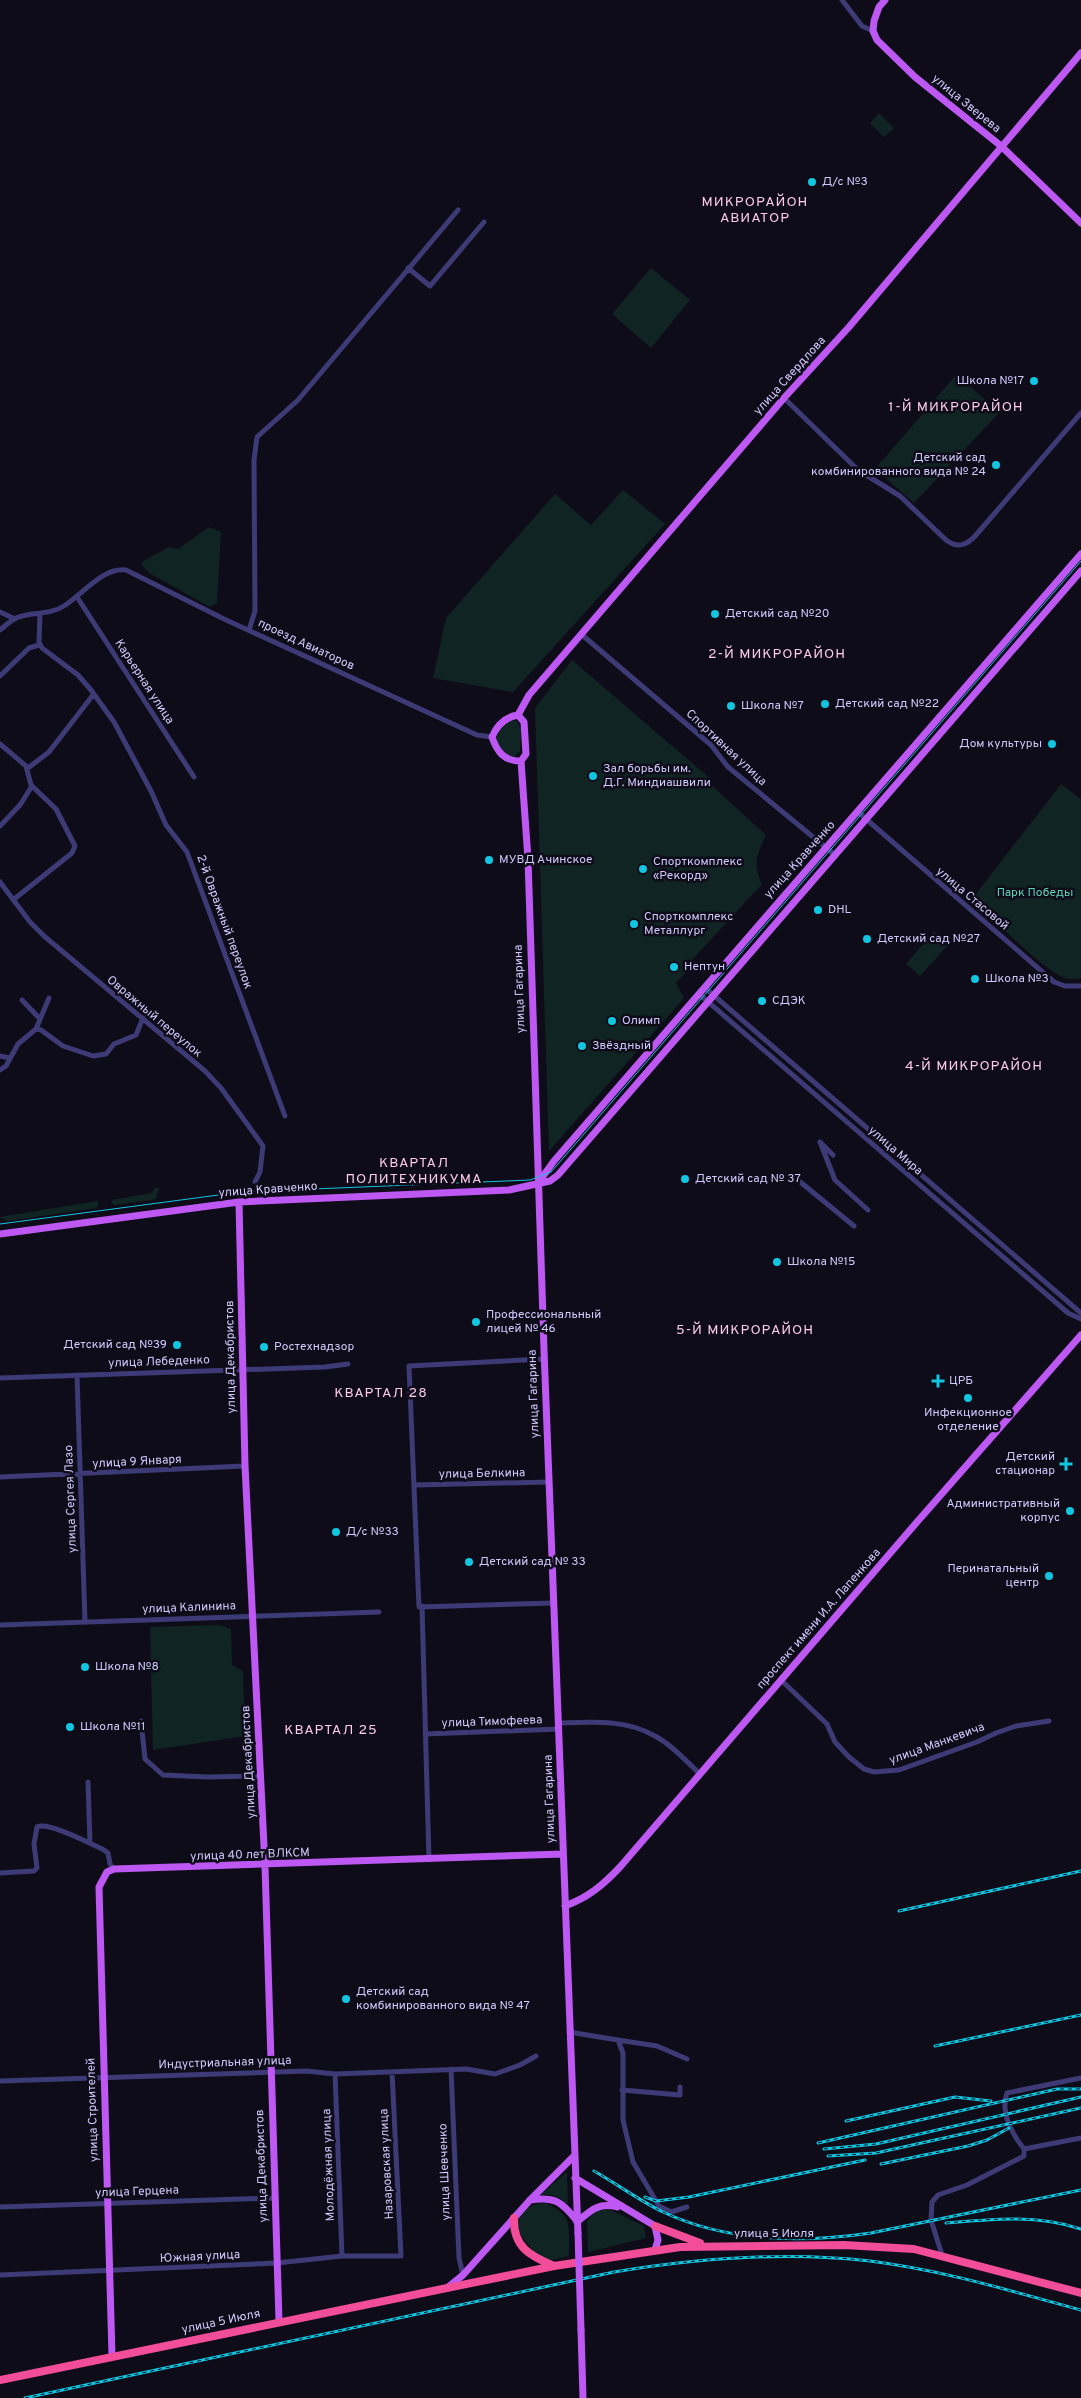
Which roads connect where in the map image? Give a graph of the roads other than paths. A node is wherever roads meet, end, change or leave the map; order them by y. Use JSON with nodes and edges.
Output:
{"nodes":[{"id":1,"x":842,"y":0,"type":"edge"},
{"id":2,"x":885,"y":0,"type":"edge"},
{"id":3,"x":873,"y":31,"type":"junction"},
{"id":4,"x":1081,"y":53,"type":"edge"},
{"id":5,"x":1001,"y":146,"type":"junction"},
{"id":6,"x":458,"y":210,"type":"dead end"},
{"id":7,"x":484,"y":222,"type":"dead end"},
{"id":8,"x":1081,"y":223,"type":"edge"},
{"id":9,"x":408,"y":268,"type":"junction"},
{"id":10,"x":784,"y":398,"type":"junction"},
{"id":11,"x":1081,"y":414,"type":"edge"},
{"id":12,"x":1081,"y":554,"type":"edge"},
{"id":13,"x":1068,"y":568,"type":"junction"},
{"id":14,"x":1079,"y":573,"type":"edge"},
{"id":15,"x":77,"y":598,"type":"junction"},
{"id":16,"x":0,"y":612,"type":"edge"},
{"id":17,"x":40,"y":615,"type":"junction"},
{"id":18,"x":15,"y":619,"type":"junction"},
{"id":19,"x":0,"y":630,"type":"edge"},
{"id":20,"x":249,"y":630,"type":"junction"},
{"id":21,"x":581,"y":634,"type":"junction"},
{"id":22,"x":39,"y":645,"type":"junction"},
{"id":23,"x":0,"y":676,"type":"edge"},
{"id":24,"x":94,"y":695,"type":"junction"},
{"id":25,"x":518,"y":715,"type":"junction"},
{"id":26,"x":934,"y":723,"type":"junction"},
{"id":27,"x":943,"y":730,"type":"junction"},
{"id":28,"x":492,"y":738,"type":"junction"},
{"id":29,"x":0,"y":744,"type":"edge"},
{"id":30,"x":521,"y":761,"type":"junction"},
{"id":31,"x":28,"y":768,"type":"junction"},
{"id":32,"x":194,"y":777,"type":"dead end"},
{"id":33,"x":32,"y":786,"type":"junction"},
{"id":34,"x":858,"y":812,"type":"junction"},
{"id":35,"x":866,"y":820,"type":"junction"},
{"id":36,"x":0,"y":826,"type":"edge"},
{"id":37,"x":826,"y":848,"type":"junction"},
{"id":38,"x":835,"y":855,"type":"junction"},
{"id":39,"x":806,"y":871,"type":"junction"},
{"id":40,"x":815,"y":878,"type":"junction"},
{"id":41,"x":0,"y":882,"type":"edge"},
{"id":42,"x":13,"y":900,"type":"junction"},
{"id":43,"x":749,"y":935,"type":"junction"},
{"id":44,"x":758,"y":943,"type":"junction"},
{"id":45,"x":715,"y":974,"type":"junction"},
{"id":46,"x":724,"y":982,"type":"junction"},
{"id":47,"x":1081,"y":986,"type":"edge"},
{"id":48,"x":704,"y":987,"type":"junction"},
{"id":49,"x":699,"y":994,"type":"junction"},
{"id":50,"x":713,"y":994,"type":"junction"},
{"id":51,"x":49,"y":998,"type":"dead end"},
{"id":52,"x":22,"y":1000,"type":"dead end"},
{"id":53,"x":707,"y":1002,"type":"junction"},
{"id":54,"x":684,"y":1011,"type":"junction"},
{"id":55,"x":143,"y":1018,"type":"junction"},
{"id":56,"x":693,"y":1018,"type":"junction"},
{"id":57,"x":40,"y":1020,"type":"junction"},
{"id":58,"x":36,"y":1029,"type":"junction"},
{"id":59,"x":657,"y":1043,"type":"junction"},
{"id":60,"x":666,"y":1050,"type":"junction"},
{"id":61,"x":0,"y":1056,"type":"edge"},
{"id":62,"x":10,"y":1058,"type":"junction"},
{"id":63,"x":0,"y":1070,"type":"edge"},
{"id":64,"x":594,"y":1114,"type":"junction"},
{"id":65,"x":285,"y":1116,"type":"dead end"},
{"id":66,"x":604,"y":1122,"type":"junction"},
{"id":67,"x":834,"y":1155,"type":"dead end"},
{"id":68,"x":906,"y":1161,"type":"junction"},
{"id":69,"x":550,"y":1167,"type":"junction"},
{"id":70,"x":901,"y":1169,"type":"junction"},
{"id":71,"x":558,"y":1175,"type":"junction"},
{"id":72,"x":793,"y":1176,"type":"dead end"},
{"id":73,"x":255,"y":1182,"type":"dead end"},
{"id":74,"x":538,"y":1183,"type":"junction"},
{"id":75,"x":239,"y":1202,"type":"junction"},
{"id":76,"x":868,"y":1210,"type":"dead end"},
{"id":77,"x":854,"y":1226,"type":"dead end"},
{"id":78,"x":0,"y":1234,"type":"edge"},
{"id":79,"x":991,"y":1235,"type":"junction"},
{"id":80,"x":986,"y":1242,"type":"junction"},
{"id":81,"x":1081,"y":1313,"type":"edge"},
{"id":82,"x":1081,"y":1319,"type":"edge"},
{"id":83,"x":1081,"y":1335,"type":"edge"},
{"id":84,"x":544,"y":1359,"type":"junction"},
{"id":85,"x":348,"y":1364,"type":"dead end"},
{"id":86,"x":243,"y":1370,"type":"junction"},
{"id":87,"x":77,"y":1375,"type":"junction"},
{"id":88,"x":0,"y":1378,"type":"edge"},
{"id":89,"x":245,"y":1466,"type":"junction"},
{"id":90,"x":80,"y":1475,"type":"junction"},
{"id":91,"x":0,"y":1477,"type":"edge"},
{"id":92,"x":549,"y":1482,"type":"junction"},
{"id":93,"x":414,"y":1486,"type":"junction"},
{"id":94,"x":554,"y":1603,"type":"junction"},
{"id":95,"x":419,"y":1607,"type":"junction"},
{"id":96,"x":379,"y":1612,"type":"dead end"},
{"id":97,"x":252,"y":1616,"type":"junction"},
{"id":98,"x":85,"y":1622,"type":"junction"},
{"id":99,"x":0,"y":1625,"type":"edge"},
{"id":100,"x":781,"y":1680,"type":"junction"},
{"id":101,"x":141,"y":1720,"type":"dead end"},
{"id":102,"x":1049,"y":1722,"type":"dead end"},
{"id":103,"x":559,"y":1726,"type":"junction"},
{"id":104,"x":425,"y":1734,"type":"junction"},
{"id":105,"x":700,"y":1774,"type":"junction"},
{"id":106,"x":260,"y":1776,"type":"junction"},
{"id":107,"x":88,"y":1782,"type":"dead end"},
{"id":108,"x":90,"y":1843,"type":"junction"},
{"id":109,"x":564,"y":1854,"type":"junction"},
{"id":110,"x":429,"y":1860,"type":"junction"},
{"id":111,"x":265,"y":1866,"type":"junction"},
{"id":112,"x":114,"y":1870,"type":"junction"},
{"id":113,"x":0,"y":1873,"type":"edge"},
{"id":114,"x":565,"y":1906,"type":"junction"},
{"id":115,"x":569,"y":2032,"type":"junction"},
{"id":116,"x":618,"y":2040,"type":"junction"},
{"id":117,"x":536,"y":2056,"type":"dead end"},
{"id":118,"x":686,"y":2059,"type":"dead end"},
{"id":119,"x":451,"y":2069,"type":"junction"},
{"id":120,"x":271,"y":2072,"type":"junction"},
{"id":121,"x":392,"y":2072,"type":"junction"},
{"id":122,"x":336,"y":2074,"type":"junction"},
{"id":123,"x":103,"y":2077,"type":"junction"},
{"id":124,"x":1081,"y":2078,"type":"edge"},
{"id":125,"x":0,"y":2081,"type":"edge"},
{"id":126,"x":680,"y":2087,"type":"dead end"},
{"id":127,"x":622,"y":2090,"type":"junction"},
{"id":128,"x":1081,"y":2138,"type":"edge"},
{"id":129,"x":1024,"y":2149,"type":"junction"},
{"id":130,"x":574,"y":2156,"type":"junction"},
{"id":131,"x":575,"y":2178,"type":"junction"},
{"id":132,"x":274,"y":2198,"type":"junction"},
{"id":133,"x":530,"y":2200,"type":"junction"},
{"id":134,"x":107,"y":2203,"type":"junction"},
{"id":135,"x":0,"y":2207,"type":"edge"},
{"id":136,"x":687,"y":2207,"type":"dead end"},
{"id":137,"x":622,"y":2208,"type":"junction"},
{"id":138,"x":514,"y":2218,"type":"junction"},
{"id":139,"x":577,"y":2222,"type":"junction"},
{"id":140,"x":655,"y":2226,"type":"junction"},
{"id":141,"x":709,"y":2246,"type":"junction"},
{"id":142,"x":655,"y":2250,"type":"junction"},
{"id":143,"x":942,"y":2255,"type":"junction"},
{"id":144,"x":342,"y":2256,"type":"junction"},
{"id":145,"x":401,"y":2256,"type":"joint"},
{"id":146,"x":277,"y":2263,"type":"junction"},
{"id":147,"x":554,"y":2266,"type":"junction"},
{"id":148,"x":110,"y":2272,"type":"junction"},
{"id":149,"x":0,"y":2275,"type":"edge"},
{"id":150,"x":463,"y":2275,"type":"junction"},
{"id":151,"x":464,"y":2285,"type":"junction"},
{"id":152,"x":446,"y":2289,"type":"junction"},
{"id":153,"x":1081,"y":2293,"type":"edge"},
{"id":154,"x":279,"y":2321,"type":"junction"},
{"id":155,"x":112,"y":2356,"type":"junction"},
{"id":156,"x":0,"y":2380,"type":"edge"},
{"id":157,"x":583,"y":2398,"type":"edge"}],
"edges":[{"from":1,"to":3,"type":"street","name":"улица Зверева"},
{"from":2,"to":3,"type":"main road"},
{"from":3,"to":5,"type":"main road","name":"улица Зверева"},
{"from":4,"to":5,"type":"main road","name":"улица Свердлова"},
{"from":5,"to":8,"type":"main road","name":"улица Зверева"},
{"from":5,"to":10,"type":"main road","name":"улица Свердлова"},
{"from":6,"to":9,"type":"street"},
{"from":7,"to":9,"type":"street"},
{"from":9,"to":20,"type":"street"},
{"from":10,"to":11,"type":"street"},
{"from":10,"to":21,"type":"main road","name":"улица Свердлова"},
{"from":12,"to":13,"type":"main road","name":"улица Кравченко"},
{"from":13,"to":14,"type":"street"},
{"from":13,"to":26,"type":"main road","name":"улица Кравченко"},
{"from":14,"to":27,"type":"main road","name":"улица Кравченко"},
{"from":15,"to":17,"type":"street"},
{"from":15,"to":20,"type":"street","name":"проезд Авиаторов"},
{"from":15,"to":32,"type":"street","name":"Карьерная улица"},
{"from":16,"to":18,"type":"street"},
{"from":17,"to":18,"type":"street"},
{"from":17,"to":22,"type":"street"},
{"from":18,"to":19,"type":"street"},
{"from":20,"to":28,"type":"street","name":"проезд Авиаторов"},
{"from":21,"to":25,"type":"main road","name":"улица Свердлова"},
{"from":21,"to":37,"type":"street","name":"Спортивная улица"},
{"from":22,"to":23,"type":"street"},
{"from":22,"to":24,"type":"street","name":"2-й Овражный переулок"},
{"from":24,"to":31,"type":"street"},
{"from":24,"to":65,"type":"street","name":"2-й Овражный переулок"},
{"from":25,"to":28,"type":"main road"},
{"from":25,"to":30,"type":"main road"},
{"from":26,"to":27,"type":"street"},
{"from":26,"to":34,"type":"main road","name":"улица Кравченко"},
{"from":27,"to":35,"type":"main road","name":"улица Кравченко"},
{"from":28,"to":30,"type":"main road"},
{"from":29,"to":31,"type":"street"},
{"from":30,"to":74,"type":"main road","name":"улица Гагарина"},
{"from":31,"to":33,"type":"street"},
{"from":33,"to":36,"type":"street"},
{"from":33,"to":42,"type":"street"},
{"from":34,"to":35,"type":"street","name":"улица Стасовой"},
{"from":34,"to":37,"type":"main road","name":"улица Кравченко"},
{"from":35,"to":38,"type":"main road","name":"улица Кравченко"},
{"from":35,"to":47,"type":"street","name":"улица Стасовой"},
{"from":37,"to":38,"type":"street","name":"Спортивная улица"},
{"from":37,"to":39,"type":"main road","name":"улица Кравченко"},
{"from":38,"to":40,"type":"main road","name":"улица Кравченко"},
{"from":39,"to":40,"type":"street"},
{"from":39,"to":43,"type":"main road","name":"улица Кравченко"},
{"from":40,"to":44,"type":"main road","name":"улица Кравченко"},
{"from":41,"to":42,"type":"street","name":"Овражный переулок"},
{"from":42,"to":55,"type":"street","name":"Овражный переулок"},
{"from":43,"to":44,"type":"street"},
{"from":43,"to":45,"type":"main road","name":"улица Кравченко"},
{"from":44,"to":46,"type":"main road","name":"улица Кравченко"},
{"from":45,"to":46,"type":"street"},
{"from":45,"to":48,"type":"main road","name":"улица Кравченко"},
{"from":46,"to":50,"type":"main road","name":"улица Кравченко"},
{"from":48,"to":49,"type":"main road","name":"улица Кравченко"},
{"from":48,"to":50,"type":"street","name":"улица Мира"},
{"from":49,"to":53,"type":"street","name":"улица Мира"},
{"from":49,"to":54,"type":"main road","name":"улица Кравченко"},
{"from":50,"to":53,"type":"main road","name":"улица Кравченко"},
{"from":50,"to":68,"type":"street","name":"улица Мира"},
{"from":51,"to":57,"type":"street"},
{"from":52,"to":57,"type":"street"},
{"from":53,"to":56,"type":"main road","name":"улица Кравченко"},
{"from":53,"to":70,"type":"street","name":"улица Мира"},
{"from":54,"to":56,"type":"street"},
{"from":54,"to":59,"type":"main road","name":"улица Кравченко"},
{"from":55,"to":58,"type":"street"},
{"from":55,"to":73,"type":"street","name":"Овражный переулок"},
{"from":56,"to":60,"type":"main road","name":"улица Кравченко"},
{"from":57,"to":58,"type":"street"},
{"from":58,"to":62,"type":"street"},
{"from":59,"to":60,"type":"street"},
{"from":59,"to":64,"type":"main road","name":"улица Кравченко"},
{"from":60,"to":66,"type":"main road","name":"улица Кравченко"},
{"from":61,"to":62,"type":"street"},
{"from":62,"to":63,"type":"street"},
{"from":64,"to":66,"type":"street"},
{"from":64,"to":69,"type":"main road","name":"улица Кравченко"},
{"from":66,"to":71,"type":"main road","name":"улица Кравченко"},
{"from":67,"to":76,"type":"street"},
{"from":68,"to":70,"type":"street"},
{"from":68,"to":79,"type":"street","name":"улица Мира"},
{"from":69,"to":71,"type":"street"},
{"from":69,"to":74,"type":"main road","name":"улица Кравченко"},
{"from":70,"to":80,"type":"street","name":"улица Мира"},
{"from":71,"to":74,"type":"main road","name":"улица Кравченко"},
{"from":72,"to":77,"type":"street"},
{"from":74,"to":75,"type":"main road","name":"улица Кравченко"},
{"from":74,"to":84,"type":"main road","name":"улица Гагарина"},
{"from":75,"to":78,"type":"main road","name":"улица Кравченко"},
{"from":75,"to":86,"type":"main road","name":"улица Декабристов"},
{"from":79,"to":80,"type":"street"},
{"from":79,"to":81,"type":"street","name":"улица Мира"},
{"from":80,"to":82,"type":"street","name":"улица Мира"},
{"from":83,"to":100,"type":"main road","name":"проспект имени И.А. Лапенкова"},
{"from":84,"to":92,"type":"main road","name":"улица Гагарина"},
{"from":84,"to":93,"type":"street"},
{"from":85,"to":86,"type":"street","name":"улица Лебеденко"},
{"from":86,"to":87,"type":"street","name":"улица Лебеденко"},
{"from":86,"to":89,"type":"main road","name":"улица Декабристов"},
{"from":87,"to":88,"type":"street","name":"улица Лебеденко"},
{"from":87,"to":90,"type":"street","name":"улица Сергея Лазо"},
{"from":89,"to":90,"type":"street","name":"улица 9 Января"},
{"from":89,"to":97,"type":"main road","name":"улица Декабристов"},
{"from":90,"to":91,"type":"street","name":"улица 9 Января"},
{"from":90,"to":98,"type":"street","name":"улица Сергея Лазо"},
{"from":92,"to":93,"type":"street","name":"улица Белкина"},
{"from":92,"to":94,"type":"main road","name":"улица Гагарина"},
{"from":93,"to":95,"type":"street"},
{"from":94,"to":95,"type":"street"},
{"from":94,"to":103,"type":"main road","name":"улица Гагарина"},
{"from":95,"to":104,"type":"street"},
{"from":96,"to":97,"type":"street","name":"улица Калинина"},
{"from":97,"to":98,"type":"street","name":"улица Калинина"},
{"from":97,"to":106,"type":"main road","name":"улица Декабристов"},
{"from":98,"to":99,"type":"street","name":"улица Калинина"},
{"from":100,"to":102,"type":"street","name":"улица Манкевича"},
{"from":100,"to":105,"type":"main road","name":"проспект имени И.А. Лапенкова"},
{"from":101,"to":106,"type":"street"},
{"from":103,"to":104,"type":"street","name":"улица Тимофеева"},
{"from":103,"to":105,"type":"street","name":"улица Тимофеева"},
{"from":103,"to":109,"type":"main road","name":"улица Гагарина"},
{"from":104,"to":110,"type":"street"},
{"from":105,"to":114,"type":"main road","name":"проспект имени И.А. Лапенкова"},
{"from":106,"to":111,"type":"main road","name":"улица Декабристов"},
{"from":107,"to":108,"type":"street"},
{"from":108,"to":112,"type":"street"},
{"from":108,"to":113,"type":"street"},
{"from":109,"to":110,"type":"main road","name":"улица 40 лет ВЛКСМ"},
{"from":109,"to":114,"type":"main road","name":"улица Гагарина"},
{"from":110,"to":111,"type":"main road","name":"улица 40 лет ВЛКСМ"},
{"from":111,"to":112,"type":"main road","name":"улица 40 лет ВЛКСМ"},
{"from":111,"to":120,"type":"main road","name":"улица Декабристов"},
{"from":112,"to":123,"type":"main road","name":"улица Строителей"},
{"from":114,"to":115,"type":"main road","name":"улица Гагарина"},
{"from":115,"to":116,"type":"street"},
{"from":115,"to":130,"type":"main road","name":"улица Гагарина"},
{"from":116,"to":118,"type":"street"},
{"from":116,"to":127,"type":"street"},
{"from":117,"to":119,"type":"street","name":"Индустриальная улица"},
{"from":119,"to":121,"type":"street","name":"Индустриальная улица"},
{"from":119,"to":150,"type":"street","name":"улица Шевченко"},
{"from":120,"to":122,"type":"street","name":"Индустриальная улица"},
{"from":120,"to":123,"type":"street","name":"Индустриальная улица"},
{"from":120,"to":132,"type":"main road","name":"улица Декабристов"},
{"from":121,"to":122,"type":"street","name":"Индустриальная улица"},
{"from":121,"to":145,"type":"street","name":"Назаровская улица"},
{"from":122,"to":144,"type":"street","name":"Молодёжная улица"},
{"from":123,"to":125,"type":"street","name":"Индустриальная улица"},
{"from":123,"to":134,"type":"main road","name":"улица Строителей"},
{"from":124,"to":129,"type":"street"},
{"from":126,"to":127,"type":"street"},
{"from":127,"to":136,"type":"street"},
{"from":128,"to":129,"type":"street"},
{"from":129,"to":143,"type":"street"},
{"from":130,"to":131,"type":"main road","name":"улица Гагарина"},
{"from":130,"to":133,"type":"main road"},
{"from":131,"to":137,"type":"main road"},
{"from":131,"to":139,"type":"main road","name":"улица Гагарина"},
{"from":132,"to":134,"type":"street","name":"улица Герцена"},
{"from":132,"to":146,"type":"main road","name":"улица Декабристов"},
{"from":133,"to":138,"type":"main road"},
{"from":133,"to":139,"type":"main road"},
{"from":134,"to":135,"type":"street","name":"улица Герцена"},
{"from":134,"to":148,"type":"main road","name":"улица Строителей"},
{"from":137,"to":139,"type":"main road"},
{"from":137,"to":140,"type":"main road"},
{"from":138,"to":147,"type":"highway"},
{"from":138,"to":150,"type":"main road"},
{"from":139,"to":157,"type":"main road","name":"улица Гагарина","bridge":true},
{"from":140,"to":141,"type":"highway"},
{"from":140,"to":142,"type":"main road"},
{"from":141,"to":142,"type":"highway","name":"улица 5 Июля"},
{"from":141,"to":143,"type":"highway","name":"улица 5 Июля"},
{"from":142,"to":147,"type":"highway","name":"улица 5 Июля"},
{"from":143,"to":153,"type":"highway","name":"улица 5 Июля"},
{"from":144,"to":145,"type":"street","name":"Южная улица"},
{"from":144,"to":146,"type":"street","name":"Южная улица"},
{"from":146,"to":148,"type":"street","name":"Южная улица"},
{"from":146,"to":154,"type":"main road","name":"улица Декабристов"},
{"from":147,"to":151,"type":"highway","name":"улица 5 Июля"},
{"from":148,"to":149,"type":"street","name":"Южная улица"},
{"from":148,"to":155,"type":"main road","name":"улица Строителей"},
{"from":150,"to":151,"type":"main road"},
{"from":150,"to":152,"type":"main road"},
{"from":151,"to":152,"type":"highway","name":"улица 5 Июля"},
{"from":152,"to":154,"type":"highway","name":"улица 5 Июля"},
{"from":154,"to":155,"type":"highway","name":"улица 5 Июля"},
{"from":155,"to":156,"type":"highway","name":"улица 5 Июля"}]}
